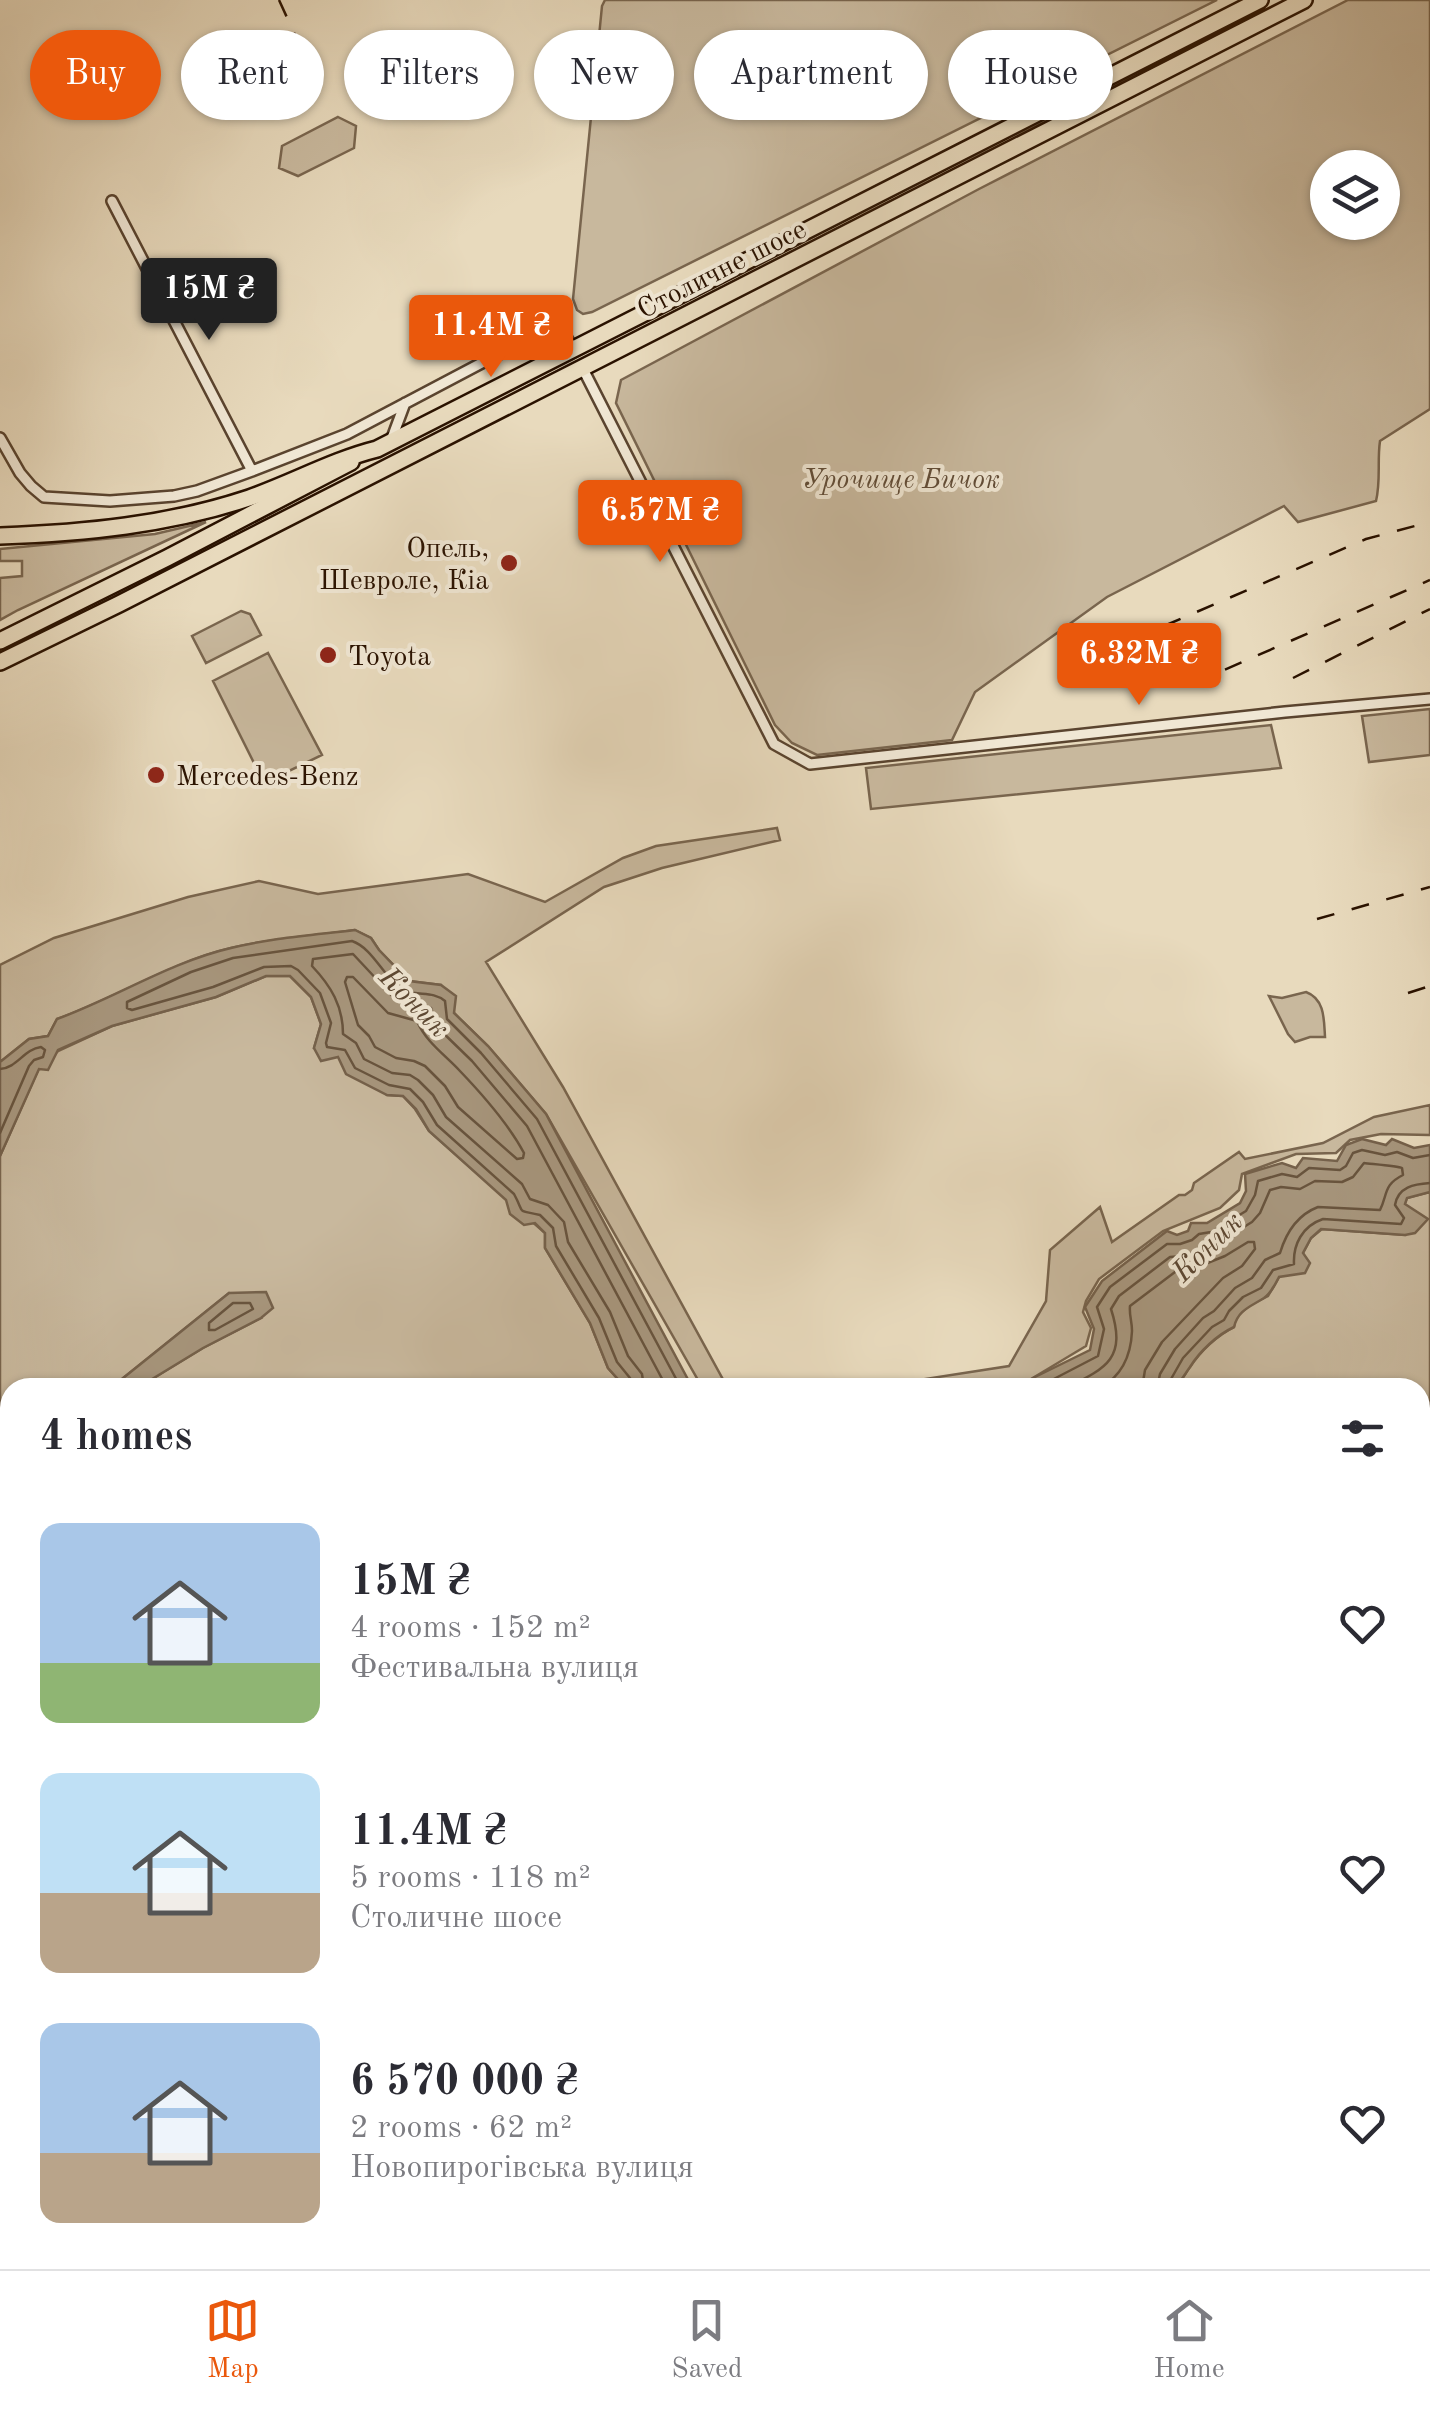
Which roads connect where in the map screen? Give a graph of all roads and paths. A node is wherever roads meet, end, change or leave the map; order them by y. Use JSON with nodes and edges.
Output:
{"nodes":[{"id":1,"x":1260,"y":0,"type":"edge"},
{"id":2,"x":1304,"y":0,"type":"edge"},
{"id":3,"x":112,"y":200,"type":"dead end"},
{"id":4,"x":573,"y":349,"type":"junction"},
{"id":5,"x":582,"y":367,"type":"junction"},
{"id":6,"x":405,"y":403,"type":"junction"},
{"id":7,"x":0,"y":438,"type":"edge"},
{"id":8,"x":384,"y":446,"type":"junction"},
{"id":9,"x":252,"y":471,"type":"junction"},
{"id":10,"x":0,"y":536,"type":"edge"},
{"id":11,"x":0,"y":640,"type":"edge"},
{"id":12,"x":0,"y":662,"type":"edge"},
{"id":13,"x":1430,"y":699,"type":"edge"}],
"edges":[{"from":1,"to":4,"type":"main road","name":"Столичне шосе"},
{"from":2,"to":5,"type":"main road","name":"Столичне шосе"},
{"from":3,"to":9,"type":"street"},
{"from":4,"to":6,"type":"street"},
{"from":4,"to":8,"type":"main road","name":"Столичне шосе"},
{"from":5,"to":12,"type":"main road","name":"Столичне шосе"},
{"from":5,"to":13,"type":"street"},
{"from":6,"to":8,"type":"street"},
{"from":6,"to":9,"type":"street"},
{"from":7,"to":9,"type":"street"},
{"from":8,"to":10,"type":"main road"},
{"from":8,"to":11,"type":"main road","name":"Столичне шосе"}]}
